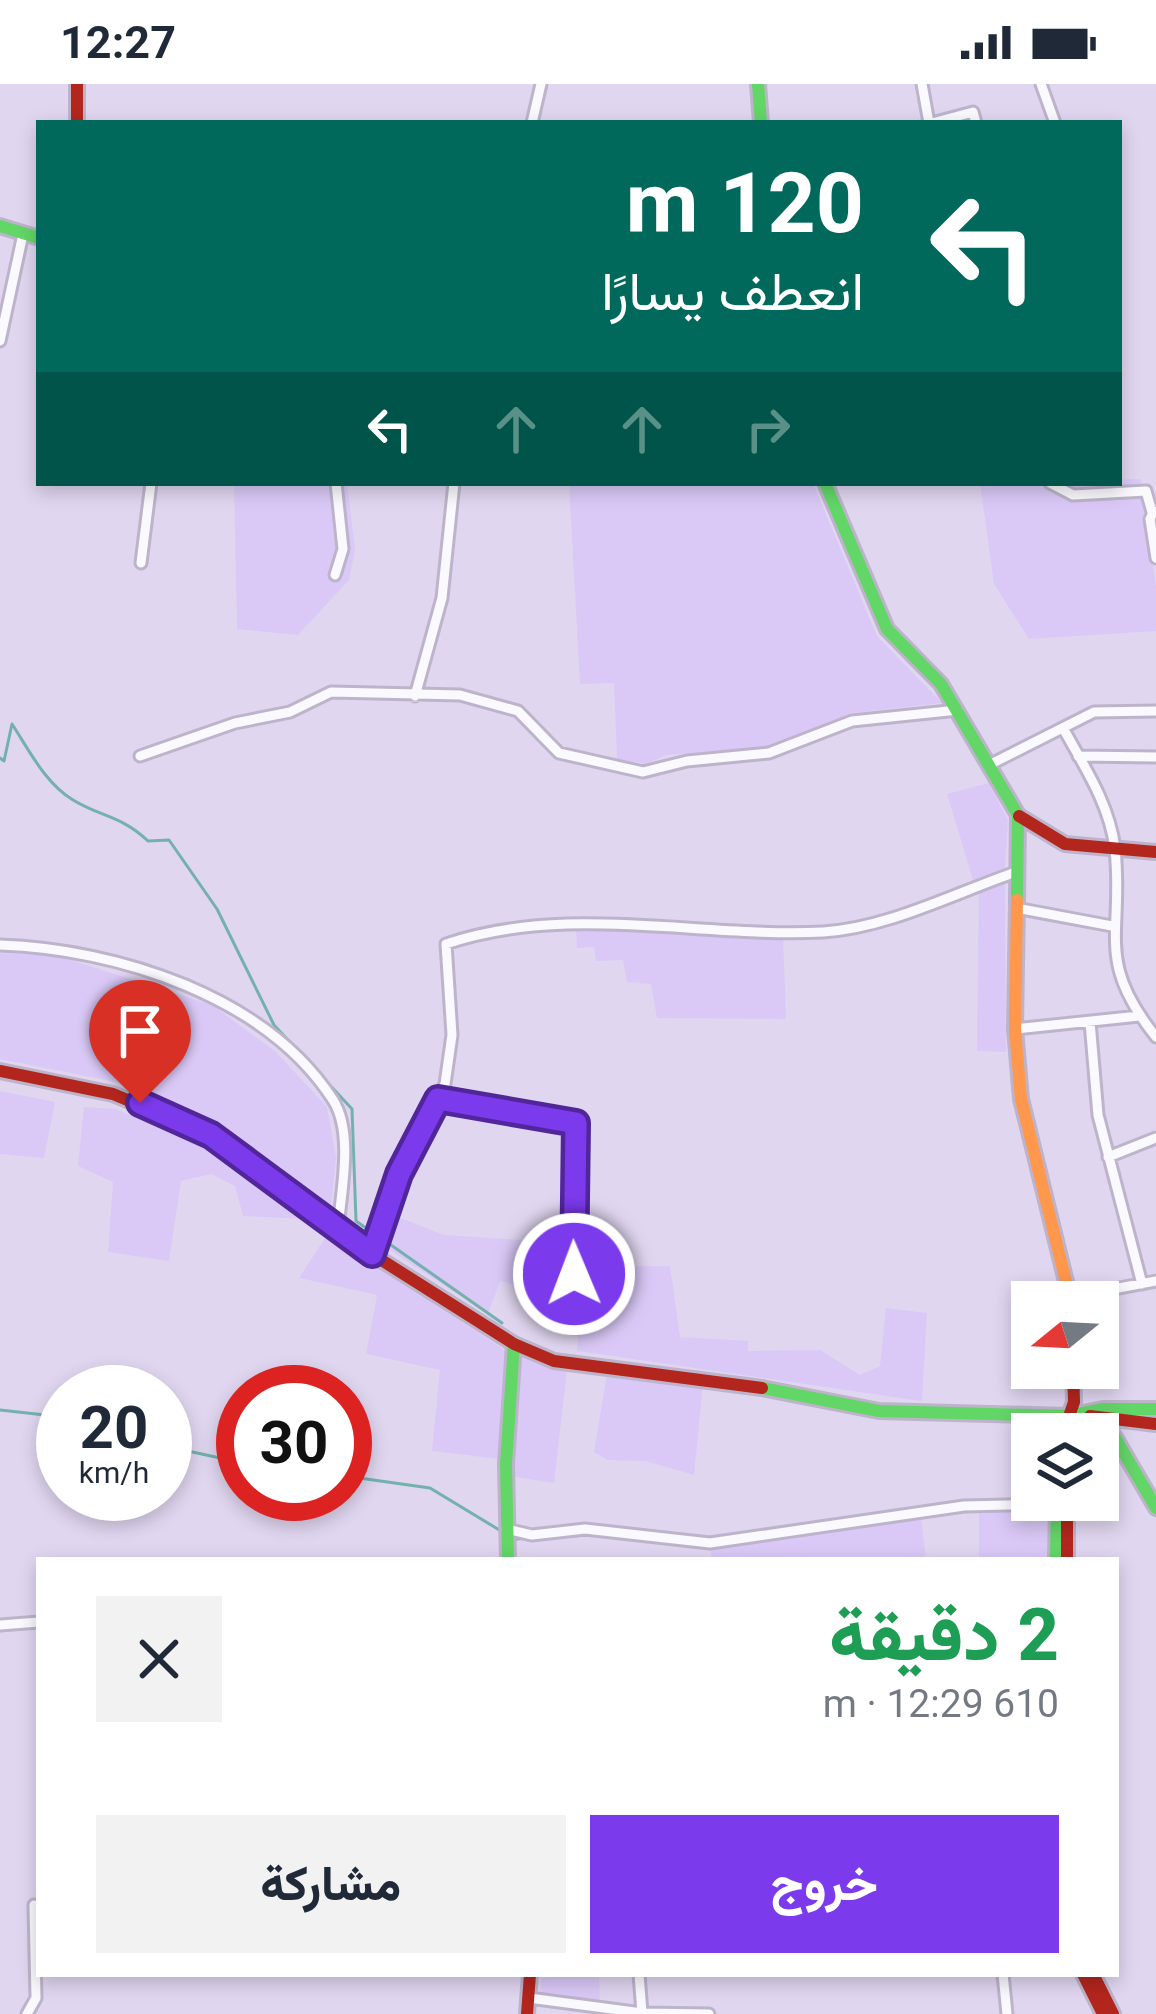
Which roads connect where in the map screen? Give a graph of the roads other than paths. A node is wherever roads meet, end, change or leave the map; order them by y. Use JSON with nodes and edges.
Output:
{"nodes":[{"id":1,"x":76,"y":84,"type":"edge"},
{"id":2,"x":541,"y":84,"type":"edge"},
{"id":3,"x":758,"y":84,"type":"edge"},
{"id":4,"x":922,"y":84,"type":"edge"},
{"id":5,"x":1041,"y":84,"type":"edge"},
{"id":6,"x":77,"y":120,"type":"edge"},
{"id":7,"x":533,"y":120,"type":"edge"},
{"id":8,"x":761,"y":120,"type":"edge"},
{"id":9,"x":930,"y":120,"type":"edge"},
{"id":10,"x":942,"y":120,"type":"edge"},
{"id":11,"x":975,"y":120,"type":"edge"},
{"id":12,"x":1054,"y":120,"type":"edge"},
{"id":13,"x":0,"y":226,"type":"edge"},
{"id":14,"x":23,"y":234,"type":"junction"},
{"id":15,"x":36,"y":237,"type":"edge"},
{"id":16,"x":0,"y":341,"type":"edge"},
{"id":17,"x":151,"y":486,"type":"edge"},
{"id":18,"x":336,"y":486,"type":"edge"},
{"id":19,"x":454,"y":486,"type":"edge"},
{"id":20,"x":826,"y":486,"type":"edge"},
{"id":21,"x":1056,"y":486,"type":"edge"},
{"id":22,"x":1154,"y":511,"type":"edge"},
{"id":23,"x":1156,"y":558,"type":"edge"},
{"id":24,"x":141,"y":563,"type":"dead end"},
{"id":25,"x":335,"y":575,"type":"dead end"},
{"id":26,"x":415,"y":696,"type":"junction"},
{"id":27,"x":958,"y":710,"type":"junction"},
{"id":28,"x":1156,"y":711,"type":"edge"},
{"id":29,"x":1063,"y":728,"type":"junction"},
{"id":30,"x":140,"y":756,"type":"dead end"},
{"id":31,"x":1078,"y":756,"type":"junction"},
{"id":32,"x":1156,"y":757,"type":"edge"},
{"id":33,"x":992,"y":764,"type":"junction"},
{"id":34,"x":1018,"y":815,"type":"junction"},
{"id":35,"x":1115,"y":850,"type":"junction"},
{"id":36,"x":1156,"y":850,"type":"edge"},
{"id":37,"x":1016,"y":872,"type":"junction"},
{"id":38,"x":1016,"y":908,"type":"junction"},
{"id":39,"x":1112,"y":926,"type":"junction"},
{"id":40,"x":0,"y":945,"type":"edge"},
{"id":41,"x":1139,"y":1016,"type":"junction"},
{"id":42,"x":1090,"y":1022,"type":"junction"},
{"id":43,"x":1015,"y":1029,"type":"junction"},
{"id":44,"x":1156,"y":1037,"type":"edge"},
{"id":45,"x":0,"y":1071,"type":"edge"},
{"id":46,"x":438,"y":1099,"type":"junction"},
{"id":47,"x":1156,"y":1138,"type":"edge"},
{"id":48,"x":1108,"y":1157,"type":"junction"},
{"id":49,"x":338,"y":1228,"type":"junction"},
{"id":50,"x":372,"y":1254,"type":"junction"},
{"id":51,"x":574,"y":1274,"type":"dead end"},
{"id":52,"x":1066,"y":1281,"type":"edge"},
{"id":53,"x":1156,"y":1281,"type":"edge"},
{"id":54,"x":1142,"y":1284,"type":"junction"},
{"id":55,"x":1119,"y":1289,"type":"edge"},
{"id":56,"x":514,"y":1344,"type":"junction"},
{"id":57,"x":1156,"y":1409,"type":"edge"},
{"id":58,"x":1096,"y":1413,"type":"edge"},
{"id":59,"x":1011,"y":1414,"type":"edge"},
{"id":60,"x":1119,"y":1423,"type":"edge"},
{"id":61,"x":1156,"y":1424,"type":"edge"},
{"id":62,"x":1119,"y":1445,"type":"edge"},
{"id":63,"x":1011,"y":1504,"type":"edge"},
{"id":64,"x":1156,"y":1508,"type":"edge"},
{"id":65,"x":1059,"y":1521,"type":"edge"},
{"id":66,"x":1062,"y":1521,"type":"edge"},
{"id":67,"x":506,"y":1529,"type":"junction"},
{"id":68,"x":508,"y":1557,"type":"edge"},
{"id":69,"x":1056,"y":1557,"type":"edge"},
{"id":70,"x":1067,"y":1557,"type":"edge"},
{"id":71,"x":36,"y":1622,"type":"edge"},
{"id":72,"x":0,"y":1625,"type":"edge"},
{"id":73,"x":34,"y":1905,"type":"dead end"},
{"id":74,"x":530,"y":1977,"type":"edge"},
{"id":75,"x":639,"y":1977,"type":"edge"},
{"id":76,"x":1004,"y":1977,"type":"edge"},
{"id":77,"x":1084,"y":1977,"type":"edge"},
{"id":78,"x":1095,"y":1977,"type":"edge"},
{"id":79,"x":529,"y":1998,"type":"junction"},
{"id":80,"x":641,"y":2013,"type":"edge"},
{"id":81,"x":27,"y":2014,"type":"edge"},
{"id":82,"x":527,"y":2014,"type":"edge"},
{"id":83,"x":709,"y":2014,"type":"edge"},
{"id":84,"x":1007,"y":2014,"type":"edge"},
{"id":85,"x":1103,"y":2014,"type":"edge"},
{"id":86,"x":1113,"y":2014,"type":"edge"}],
"edges":[{"from":1,"to":6,"type":"main road"},
{"from":2,"to":7,"type":"street"},
{"from":3,"to":8,"type":"main road"},
{"from":4,"to":9,"type":"street"},
{"from":5,"to":12,"type":"street"},
{"from":10,"to":11,"type":"street"},
{"from":13,"to":14,"type":"main road"},
{"from":14,"to":15,"type":"main road"},
{"from":14,"to":16,"type":"street"},
{"from":17,"to":24,"type":"street"},
{"from":18,"to":25,"type":"street"},
{"from":19,"to":26,"type":"street"},
{"from":20,"to":27,"type":"main road"},
{"from":21,"to":22,"type":"street"},
{"from":22,"to":23,"type":"street"},
{"from":26,"to":27,"type":"street"},
{"from":26,"to":30,"type":"street"},
{"from":27,"to":33,"type":"main road"},
{"from":28,"to":29,"type":"street"},
{"from":29,"to":31,"type":"street"},
{"from":29,"to":33,"type":"street"},
{"from":31,"to":32,"type":"street"},
{"from":31,"to":35,"type":"street"},
{"from":33,"to":34,"type":"main road"},
{"from":34,"to":35,"type":"main road"},
{"from":34,"to":37,"type":"main road"},
{"from":35,"to":36,"type":"main road"},
{"from":35,"to":39,"type":"street"},
{"from":37,"to":38,"type":"main road"},
{"from":37,"to":46,"type":"street"},
{"from":38,"to":39,"type":"street"},
{"from":38,"to":43,"type":"main road"},
{"from":39,"to":41,"type":"street"},
{"from":40,"to":49,"type":"street"},
{"from":41,"to":42,"type":"street"},
{"from":41,"to":44,"type":"street"},
{"from":42,"to":43,"type":"street"},
{"from":42,"to":48,"type":"street"},
{"from":43,"to":52,"type":"main road"},
{"from":45,"to":49,"type":"main road"},
{"from":46,"to":50,"type":"street"},
{"from":46,"to":51,"type":"street"},
{"from":47,"to":48,"type":"street"},
{"from":48,"to":54,"type":"street"},
{"from":49,"to":50,"type":"main road"},
{"from":50,"to":56,"type":"main road"},
{"from":53,"to":54,"type":"street"},
{"from":54,"to":55,"type":"street"},
{"from":56,"to":59,"type":"main road"},
{"from":56,"to":67,"type":"main road"},
{"from":57,"to":58,"type":"main road"},
{"from":60,"to":61,"type":"main road"},
{"from":62,"to":64,"type":"main road"},
{"from":63,"to":67,"type":"street"},
{"from":65,"to":69,"type":"main road"},
{"from":66,"to":70,"type":"main road"},
{"from":67,"to":68,"type":"main road"},
{"from":71,"to":72,"type":"street"},
{"from":73,"to":81,"type":"street"},
{"from":74,"to":79,"type":"main road"},
{"from":75,"to":80,"type":"street"},
{"from":76,"to":84,"type":"street"},
{"from":77,"to":85,"type":"main road"},
{"from":78,"to":86,"type":"main road"},
{"from":79,"to":80,"type":"street"},
{"from":79,"to":82,"type":"main road"},
{"from":80,"to":83,"type":"street"}]}
